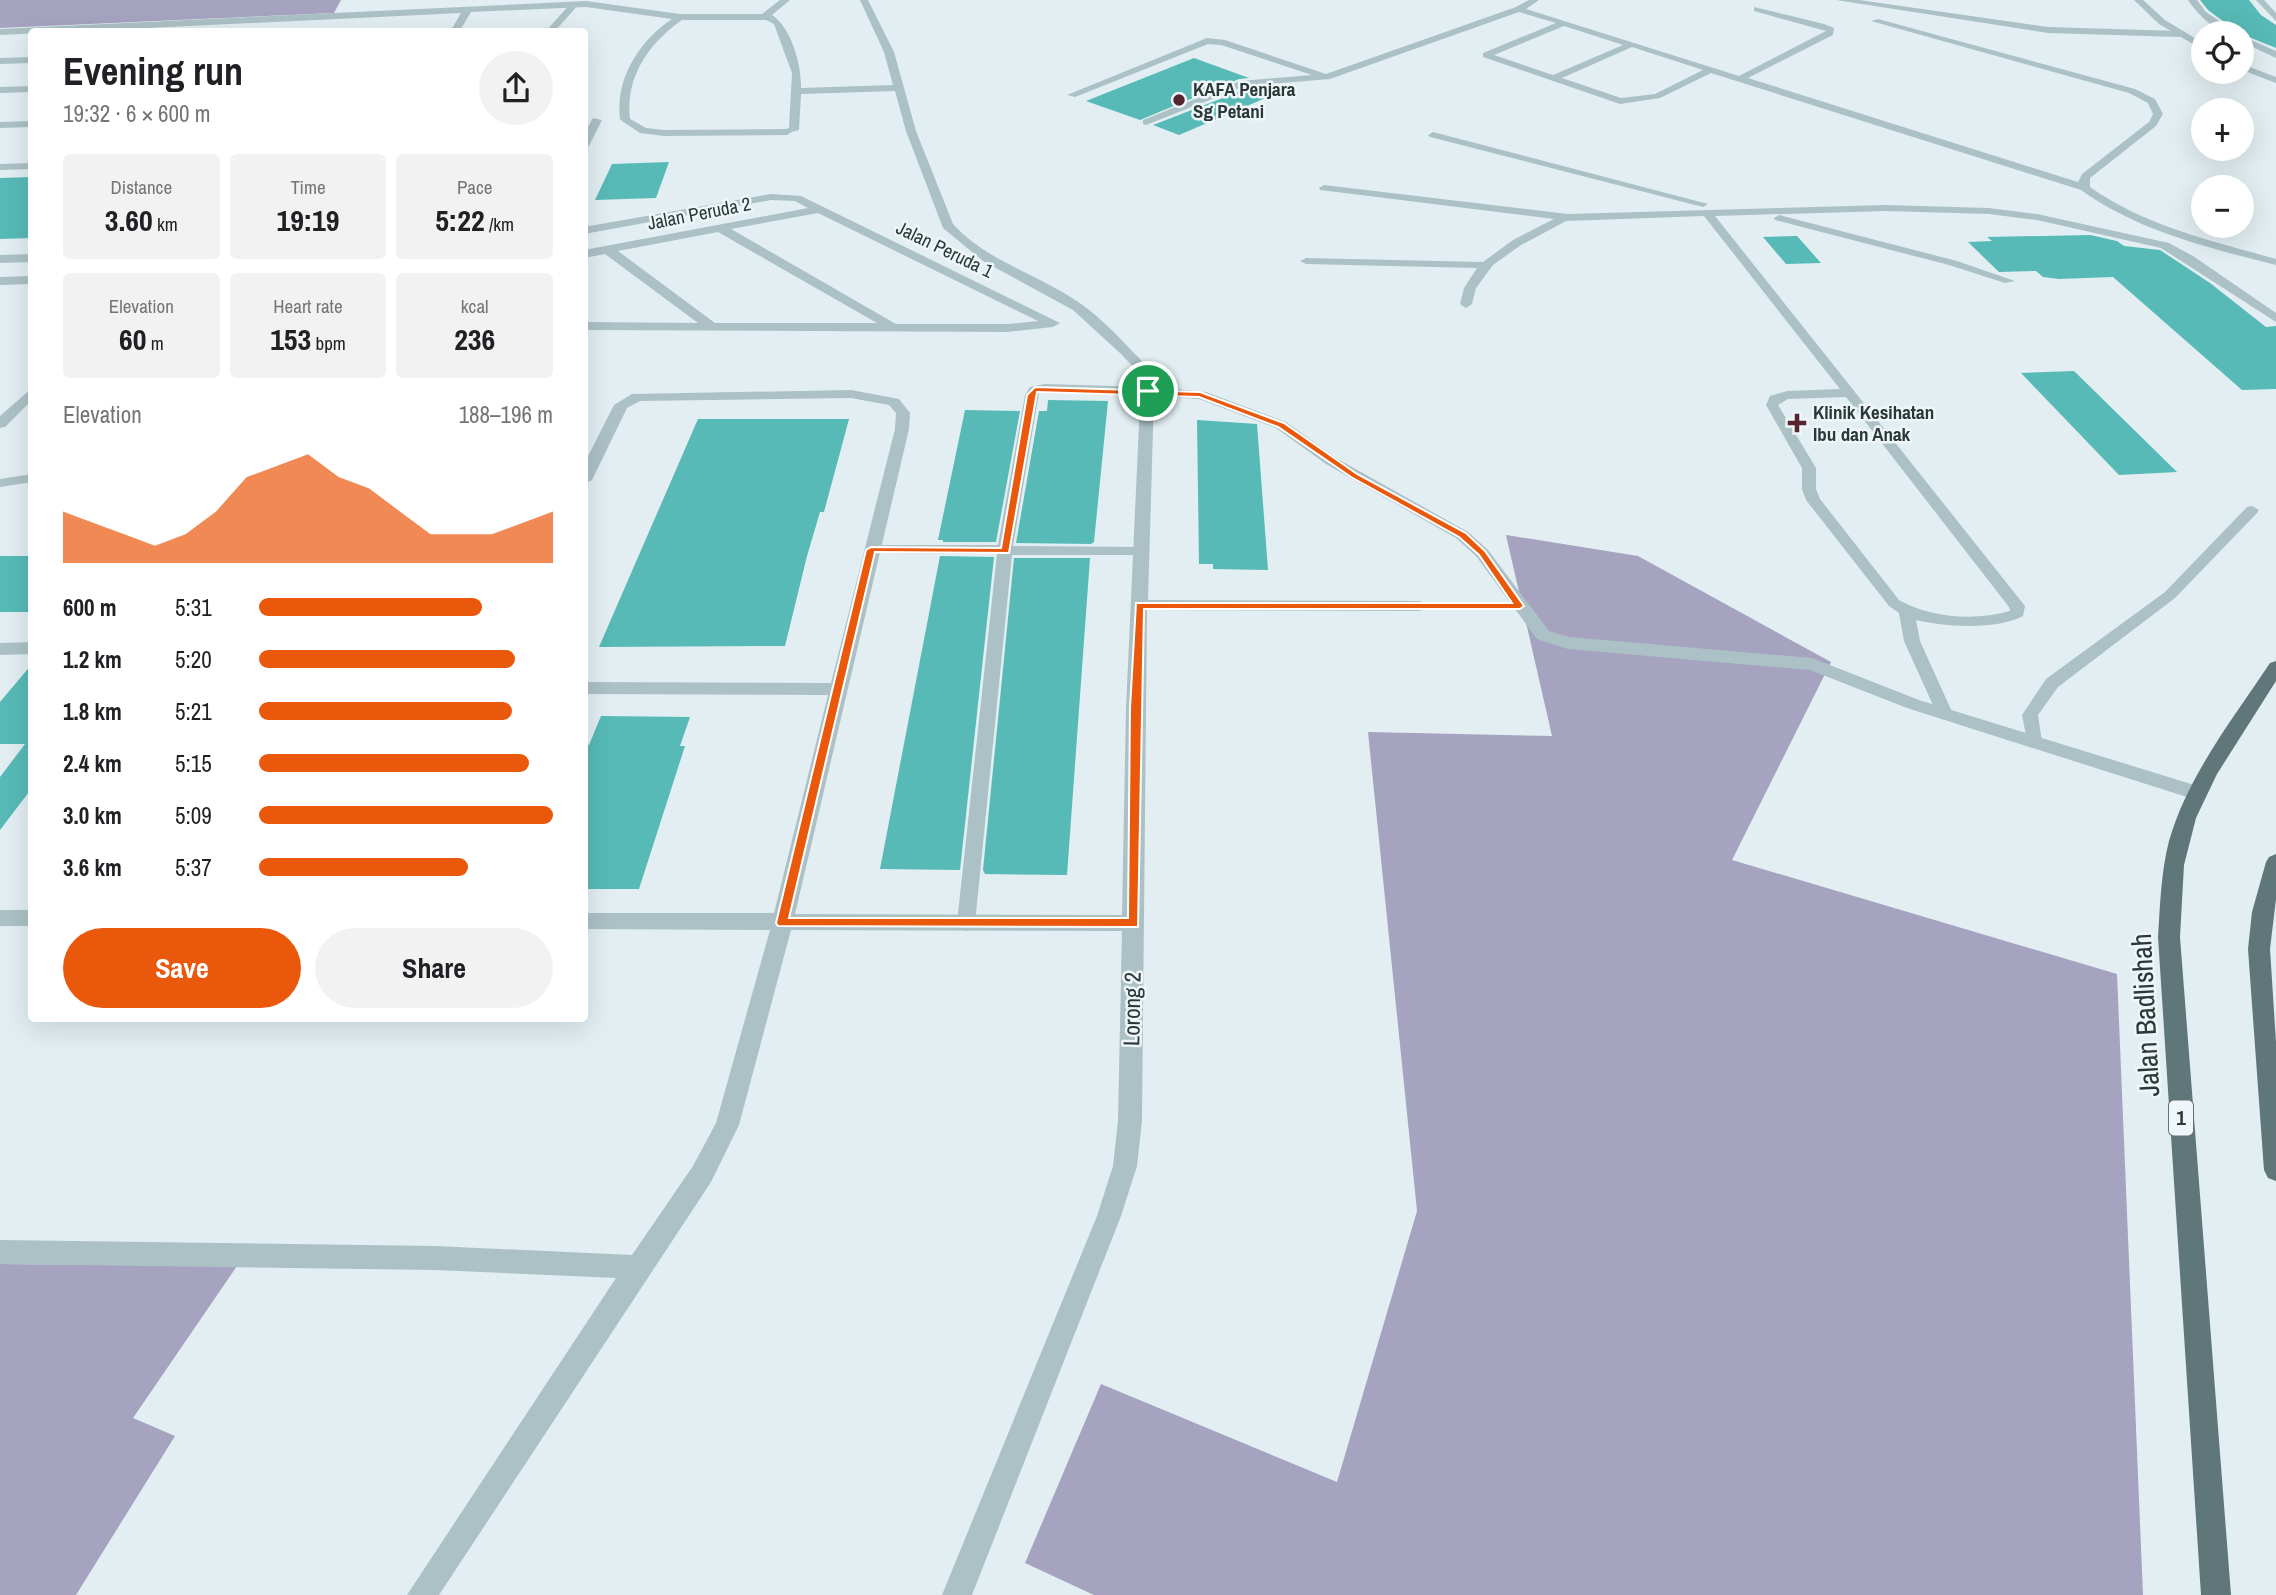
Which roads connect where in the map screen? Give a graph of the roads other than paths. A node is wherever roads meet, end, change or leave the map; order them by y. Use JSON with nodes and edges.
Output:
{"nodes":[{"id":1,"x":355,"y":0,"type":"edge"},
{"id":2,"x":380,"y":0,"type":"edge"},
{"id":3,"x":663,"y":0,"type":"edge"},
{"id":4,"x":786,"y":0,"type":"edge"},
{"id":5,"x":864,"y":0,"type":"edge"},
{"id":6,"x":1535,"y":0,"type":"edge"},
{"id":7,"x":1840,"y":0,"type":"edge"},
{"id":8,"x":2138,"y":0,"type":"edge"},
{"id":9,"x":2192,"y":0,"type":"edge"},
{"id":10,"x":2260,"y":0,"type":"edge"},
{"id":11,"x":2271,"y":0,"type":"edge"},
{"id":12,"x":2276,"y":1,"type":"edge"},
{"id":13,"x":575,"y":5,"type":"junction"},
{"id":14,"x":468,"y":9,"type":"junction"},
{"id":15,"x":1519,"y":9,"type":"junction"},
{"id":16,"x":1757,"y":9,"type":"dead end"},
{"id":17,"x":643,"y":11,"type":"junction"},
{"id":18,"x":375,"y":14,"type":"junction"},
{"id":19,"x":345,"y":16,"type":"junction"},
{"id":20,"x":680,"y":17,"type":"junction"},
{"id":21,"x":764,"y":17,"type":"junction"},
{"id":22,"x":2276,"y":18,"type":"edge"},
{"id":23,"x":2214,"y":21,"type":"edge"},
{"id":24,"x":1875,"y":22,"type":"dead end"},
{"id":25,"x":1564,"y":23,"type":"junction"},
{"id":26,"x":131,"y":28,"type":"edge"},
{"id":27,"x":456,"y":28,"type":"edge"},
{"id":28,"x":553,"y":28,"type":"edge"},
{"id":29,"x":0,"y":32,"type":"edge"},
{"id":30,"x":28,"y":32,"type":"edge"},
{"id":31,"x":2179,"y":34,"type":"junction"},
{"id":32,"x":2191,"y":40,"type":"edge"},
{"id":33,"x":1632,"y":44,"type":"junction"},
{"id":34,"x":2254,"y":45,"type":"edge"},
{"id":35,"x":2276,"y":55,"type":"edge"},
{"id":36,"x":28,"y":60,"type":"edge"},
{"id":37,"x":0,"y":61,"type":"edge"},
{"id":38,"x":1710,"y":70,"type":"junction"},
{"id":39,"x":2254,"y":72,"type":"edge"},
{"id":40,"x":1327,"y":77,"type":"junction"},
{"id":41,"x":1552,"y":79,"type":"junction"},
{"id":42,"x":1740,"y":79,"type":"junction"},
{"id":43,"x":2276,"y":80,"type":"edge"},
{"id":44,"x":898,"y":88,"type":"junction"},
{"id":45,"x":28,"y":89,"type":"edge"},
{"id":46,"x":0,"y":90,"type":"edge"},
{"id":47,"x":797,"y":92,"type":"junction"},
{"id":48,"x":1072,"y":95,"type":"dead end"},
{"id":49,"x":625,"y":119,"type":"joint"},
{"id":50,"x":597,"y":120,"type":"dead end"},
{"id":51,"x":1146,"y":122,"type":"dead end"},
{"id":52,"x":28,"y":124,"type":"edge"},
{"id":53,"x":0,"y":125,"type":"edge"},
{"id":54,"x":788,"y":132,"type":"joint"},
{"id":55,"x":1433,"y":135,"type":"dead end"},
{"id":56,"x":588,"y":138,"type":"edge"},
{"id":57,"x":28,"y":166,"type":"edge"},
{"id":58,"x":0,"y":167,"type":"edge"},
{"id":59,"x":1324,"y":188,"type":"dead end"},
{"id":60,"x":2085,"y":188,"type":"junction"},
{"id":61,"x":820,"y":209,"type":"junction"},
{"id":62,"x":1750,"y":211,"type":"junction"},
{"id":63,"x":1707,"y":212,"type":"junction"},
{"id":64,"x":1569,"y":218,"type":"junction"},
{"id":65,"x":720,"y":228,"type":"junction"},
{"id":66,"x":588,"y":230,"type":"edge"},
{"id":67,"x":608,"y":250,"type":"junction"},
{"id":68,"x":588,"y":253,"type":"edge"},
{"id":69,"x":28,"y":258,"type":"edge"},
{"id":70,"x":0,"y":259,"type":"edge"},
{"id":71,"x":1306,"y":261,"type":"dead end"},
{"id":72,"x":2276,"y":262,"type":"edge"},
{"id":73,"x":1486,"y":265,"type":"junction"},
{"id":74,"x":28,"y":280,"type":"edge"},
{"id":75,"x":0,"y":281,"type":"edge"},
{"id":76,"x":2008,"y":281,"type":"dead end"},
{"id":77,"x":1466,"y":304,"type":"dead end"},
{"id":78,"x":2276,"y":318,"type":"edge"},
{"id":79,"x":588,"y":326,"type":"edge"},
{"id":80,"x":712,"y":327,"type":"junction"},
{"id":81,"x":894,"y":328,"type":"junction"},
{"id":82,"x":1148,"y":391,"type":"junction"},
{"id":83,"x":1849,"y":393,"type":"junction"},
{"id":84,"x":28,"y":396,"type":"edge"},
{"id":85,"x":0,"y":424,"type":"edge"},
{"id":86,"x":588,"y":472,"type":"edge"},
{"id":87,"x":28,"y":479,"type":"edge"},
{"id":88,"x":0,"y":483,"type":"edge"},
{"id":89,"x":2252,"y":510,"type":"dead end"},
{"id":90,"x":871,"y":550,"type":"junction"},
{"id":91,"x":1005,"y":551,"type":"junction"},
{"id":92,"x":1140,"y":551,"type":"junction"},
{"id":93,"x":1140,"y":606,"type":"junction"},
{"id":94,"x":1420,"y":606,"type":"road end"},
{"id":95,"x":1907,"y":612,"type":"junction"},
{"id":96,"x":0,"y":649,"type":"edge"},
{"id":97,"x":28,"y":649,"type":"edge"},
{"id":98,"x":2276,"y":667,"type":"edge"},
{"id":99,"x":588,"y":688,"type":"edge"},
{"id":100,"x":839,"y":689,"type":"junction"},
{"id":101,"x":1945,"y":714,"type":"junction"},
{"id":102,"x":2034,"y":742,"type":"junction"},
{"id":103,"x":2197,"y":793,"type":"junction"},
{"id":104,"x":2276,"y":862,"type":"edge"},
{"id":105,"x":0,"y":918,"type":"edge"},
{"id":106,"x":28,"y":918,"type":"edge"},
{"id":107,"x":588,"y":921,"type":"edge"},
{"id":108,"x":782,"y":923,"type":"junction"},
{"id":109,"x":966,"y":923,"type":"junction"},
{"id":110,"x":1134,"y":923,"type":"junction"},
{"id":111,"x":2276,"y":1170,"type":"edge"},
{"id":112,"x":0,"y":1252,"type":"edge"},
{"id":113,"x":638,"y":1267,"type":"junction"},
{"id":114,"x":422,"y":1595,"type":"edge"},
{"id":115,"x":957,"y":1595,"type":"edge"},
{"id":116,"x":2216,"y":1595,"type":"edge"}],
"edges":[{"from":1,"to":19,"type":"street"},
{"from":2,"to":18,"type":"street"},
{"from":3,"to":17,"type":"street"},
{"from":4,"to":21,"type":"street"},
{"from":5,"to":44,"type":"street"},
{"from":6,"to":15,"type":"lane"},
{"from":7,"to":31,"type":"street"},
{"from":8,"to":31,"type":"street"},
{"from":9,"to":23,"type":"street"},
{"from":10,"to":22,"type":"lane"},
{"from":11,"to":12,"type":"lane"},
{"from":13,"to":14,"type":"street"},
{"from":13,"to":17,"type":"street"},
{"from":13,"to":28,"type":"lane"},
{"from":14,"to":18,"type":"street"},
{"from":14,"to":27,"type":"street"},
{"from":15,"to":25,"type":"lane"},
{"from":15,"to":40,"type":"lane"},
{"from":16,"to":42,"type":"lane"},
{"from":17,"to":20,"type":"street"},
{"from":18,"to":19,"type":"street"},
{"from":19,"to":26,"type":"street"},
{"from":20,"to":21,"type":"street"},
{"from":20,"to":49,"type":"street"},
{"from":21,"to":47,"type":"street"},
{"from":24,"to":60,"type":"lane"},
{"from":25,"to":33,"type":"lane"},
{"from":25,"to":41,"type":"lane"},
{"from":29,"to":30,"type":"street"},
{"from":31,"to":32,"type":"street"},
{"from":33,"to":38,"type":"lane"},
{"from":33,"to":41,"type":"lane"},
{"from":34,"to":35,"type":"street"},
{"from":36,"to":37,"type":"lane"},
{"from":38,"to":41,"type":"lane"},
{"from":38,"to":42,"type":"lane"},
{"from":39,"to":43,"type":"street"},
{"from":40,"to":48,"type":"lane"},
{"from":40,"to":51,"type":"lane"},
{"from":42,"to":60,"type":"lane"},
{"from":44,"to":47,"type":"street"},
{"from":44,"to":82,"type":"street"},
{"from":45,"to":46,"type":"street"},
{"from":47,"to":54,"type":"street"},
{"from":49,"to":54,"type":"lane"},
{"from":50,"to":56,"type":"street"},
{"from":52,"to":53,"type":"lane"},
{"from":55,"to":62,"type":"lane"},
{"from":57,"to":58,"type":"street"},
{"from":59,"to":64,"type":"lane"},
{"from":60,"to":72,"type":"lane"},
{"from":61,"to":65,"type":"street","name":"Jalan Peruda 2"},
{"from":61,"to":66,"type":"street","name":"Jalan Peruda 1"},
{"from":61,"to":81,"type":"street","name":"Jalan Peruda 1"},
{"from":62,"to":63,"type":"lane"},
{"from":62,"to":76,"type":"lane"},
{"from":62,"to":78,"type":"lane"},
{"from":63,"to":64,"type":"lane"},
{"from":63,"to":83,"type":"lane"},
{"from":64,"to":73,"type":"lane"},
{"from":65,"to":67,"type":"street","name":"Jalan Peruda 2"},
{"from":65,"to":81,"type":"street"},
{"from":67,"to":68,"type":"street","name":"Jalan Peruda 2"},
{"from":67,"to":80,"type":"street"},
{"from":69,"to":70,"type":"street"},
{"from":71,"to":73,"type":"lane"},
{"from":73,"to":77,"type":"lane"},
{"from":74,"to":75,"type":"street"},
{"from":79,"to":80,"type":"street"},
{"from":80,"to":81,"type":"street"},
{"from":82,"to":91,"type":"lane"},
{"from":82,"to":92,"type":"street","name":"Lorong 2"},
{"from":82,"to":101,"type":"street"},
{"from":83,"to":95,"type":"lane"},
{"from":83,"to":95,"type":"lane"},
{"from":84,"to":85,"type":"street"},
{"from":86,"to":90,"type":"street"},
{"from":87,"to":88,"type":"lane"},
{"from":89,"to":102,"type":"lane"},
{"from":90,"to":91,"type":"lane"},
{"from":90,"to":100,"type":"street"},
{"from":91,"to":92,"type":"lane"},
{"from":91,"to":109,"type":"lane"},
{"from":92,"to":93,"type":"street","name":"Lorong 2"},
{"from":93,"to":94,"type":"street"},
{"from":93,"to":110,"type":"street","name":"Lorong 2"},
{"from":95,"to":101,"type":"lane"},
{"from":96,"to":97,"type":"street"},
{"from":98,"to":103,"type":"main road","name":"Jalan Badlishah","number":"1"},
{"from":99,"to":100,"type":"street"},
{"from":100,"to":108,"type":"street"},
{"from":101,"to":102,"type":"street"},
{"from":102,"to":103,"type":"street"},
{"from":103,"to":116,"type":"main road","name":"Jalan Badlishah","number":"1"},
{"from":104,"to":111,"type":"main road"},
{"from":105,"to":106,"type":"street"},
{"from":107,"to":108,"type":"street"},
{"from":108,"to":109,"type":"street"},
{"from":108,"to":113,"type":"street"},
{"from":109,"to":110,"type":"street"},
{"from":110,"to":115,"type":"street","name":"Lorong 2"},
{"from":112,"to":113,"type":"street"},
{"from":113,"to":114,"type":"street"}]}
